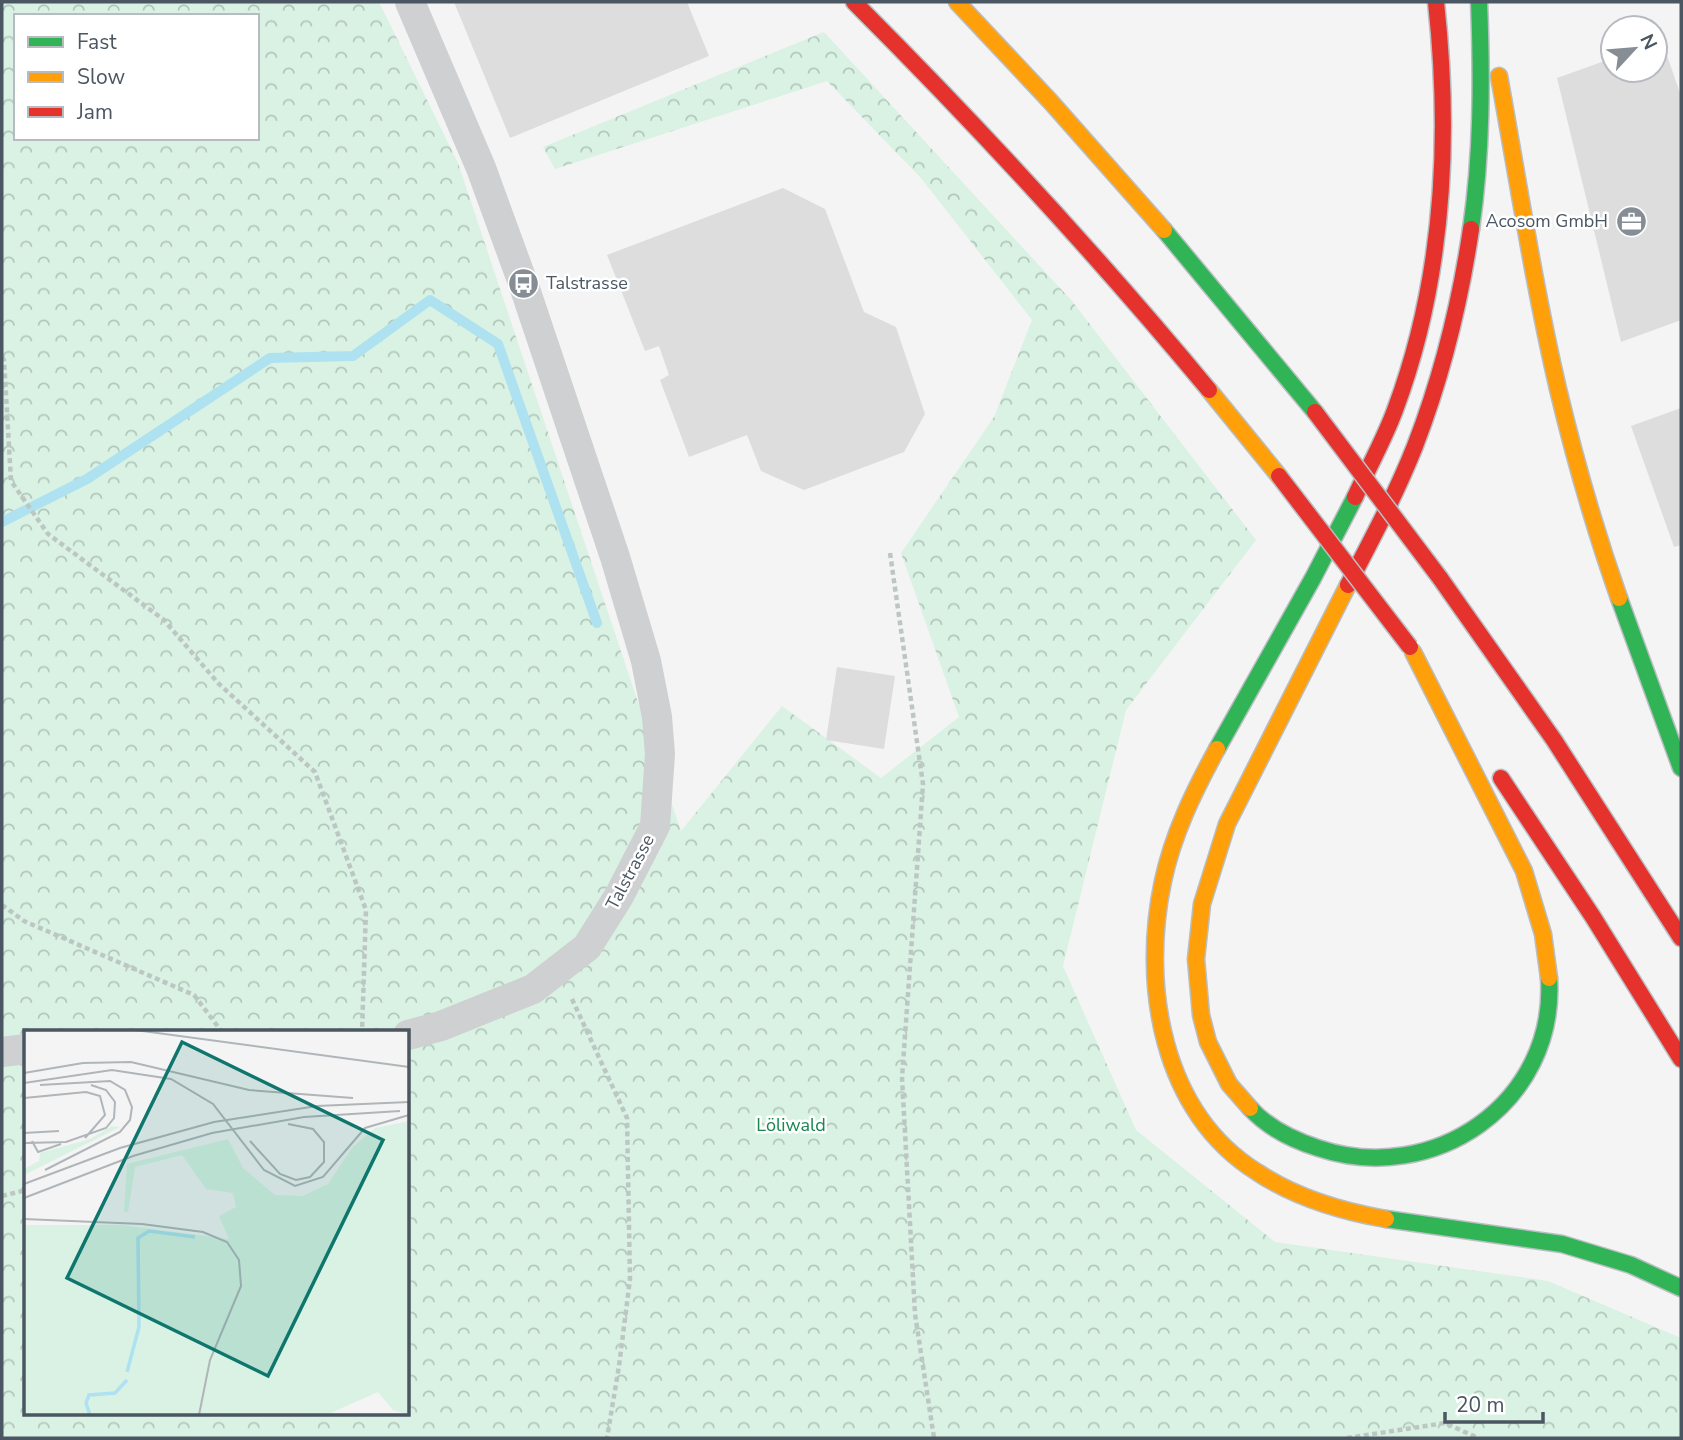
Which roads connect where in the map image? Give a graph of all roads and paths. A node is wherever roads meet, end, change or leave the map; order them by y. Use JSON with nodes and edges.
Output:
{"nodes":[{"id":1,"x":410,"y":2,"type":"edge"},
{"id":2,"x":854,"y":2,"type":"edge"},
{"id":3,"x":957,"y":2,"type":"edge"},
{"id":4,"x":1436,"y":2,"type":"edge"},
{"id":5,"x":1479,"y":2,"type":"edge"},
{"id":6,"x":1485,"y":2,"type":"edge"},
{"id":7,"x":2,"y":356,"type":"edge"},
{"id":8,"x":890,"y":553,"type":"dead end"},
{"id":9,"x":1411,"y":650,"type":"junction"},
{"id":10,"x":1480,"y":748,"type":"dead end"},
{"id":11,"x":1681,"y":768,"type":"edge"},
{"id":12,"x":1494,"y":769,"type":"dead end"},
{"id":13,"x":2,"y":905,"type":"edge"},
{"id":14,"x":1681,"y":938,"type":"edge"},
{"id":15,"x":558,"y":969,"type":"junction"},
{"id":16,"x":220,"y":1030,"type":"edge"},
{"id":17,"x":362,"y":1030,"type":"edge"},
{"id":18,"x":410,"y":1034,"type":"edge"},
{"id":19,"x":24,"y":1049,"type":"edge"},
{"id":20,"x":2,"y":1052,"type":"edge"},
{"id":21,"x":1681,"y":1059,"type":"edge"},
{"id":22,"x":24,"y":1190,"type":"edge"},
{"id":23,"x":2,"y":1196,"type":"edge"},
{"id":24,"x":1681,"y":1288,"type":"edge"},
{"id":25,"x":607,"y":1438,"type":"edge"},
{"id":26,"x":934,"y":1438,"type":"edge"},
{"id":27,"x":1348,"y":1438,"type":"edge"},
{"id":28,"x":1478,"y":1438,"type":"edge"}],
"edges":[{"from":1,"to":15,"type":"street","name":"Talstrasse"},
{"from":2,"to":9,"type":"highway","bridge":true},
{"from":3,"to":14,"type":"highway","bridge":true},
{"from":4,"to":24,"type":"highway"},
{"from":5,"to":9,"type":"highway"},
{"from":6,"to":11,"type":"highway"},
{"from":7,"to":17,"type":"path"},
{"from":8,"to":26,"type":"path"},
{"from":9,"to":10,"type":"highway"},
{"from":12,"to":21,"type":"highway"},
{"from":13,"to":16,"type":"path"},
{"from":15,"to":18,"type":"street","name":"Talstrasse"},
{"from":15,"to":25,"type":"path"},
{"from":19,"to":20,"type":"street"},
{"from":22,"to":23,"type":"path"},
{"from":27,"to":28,"type":"path"}]}
